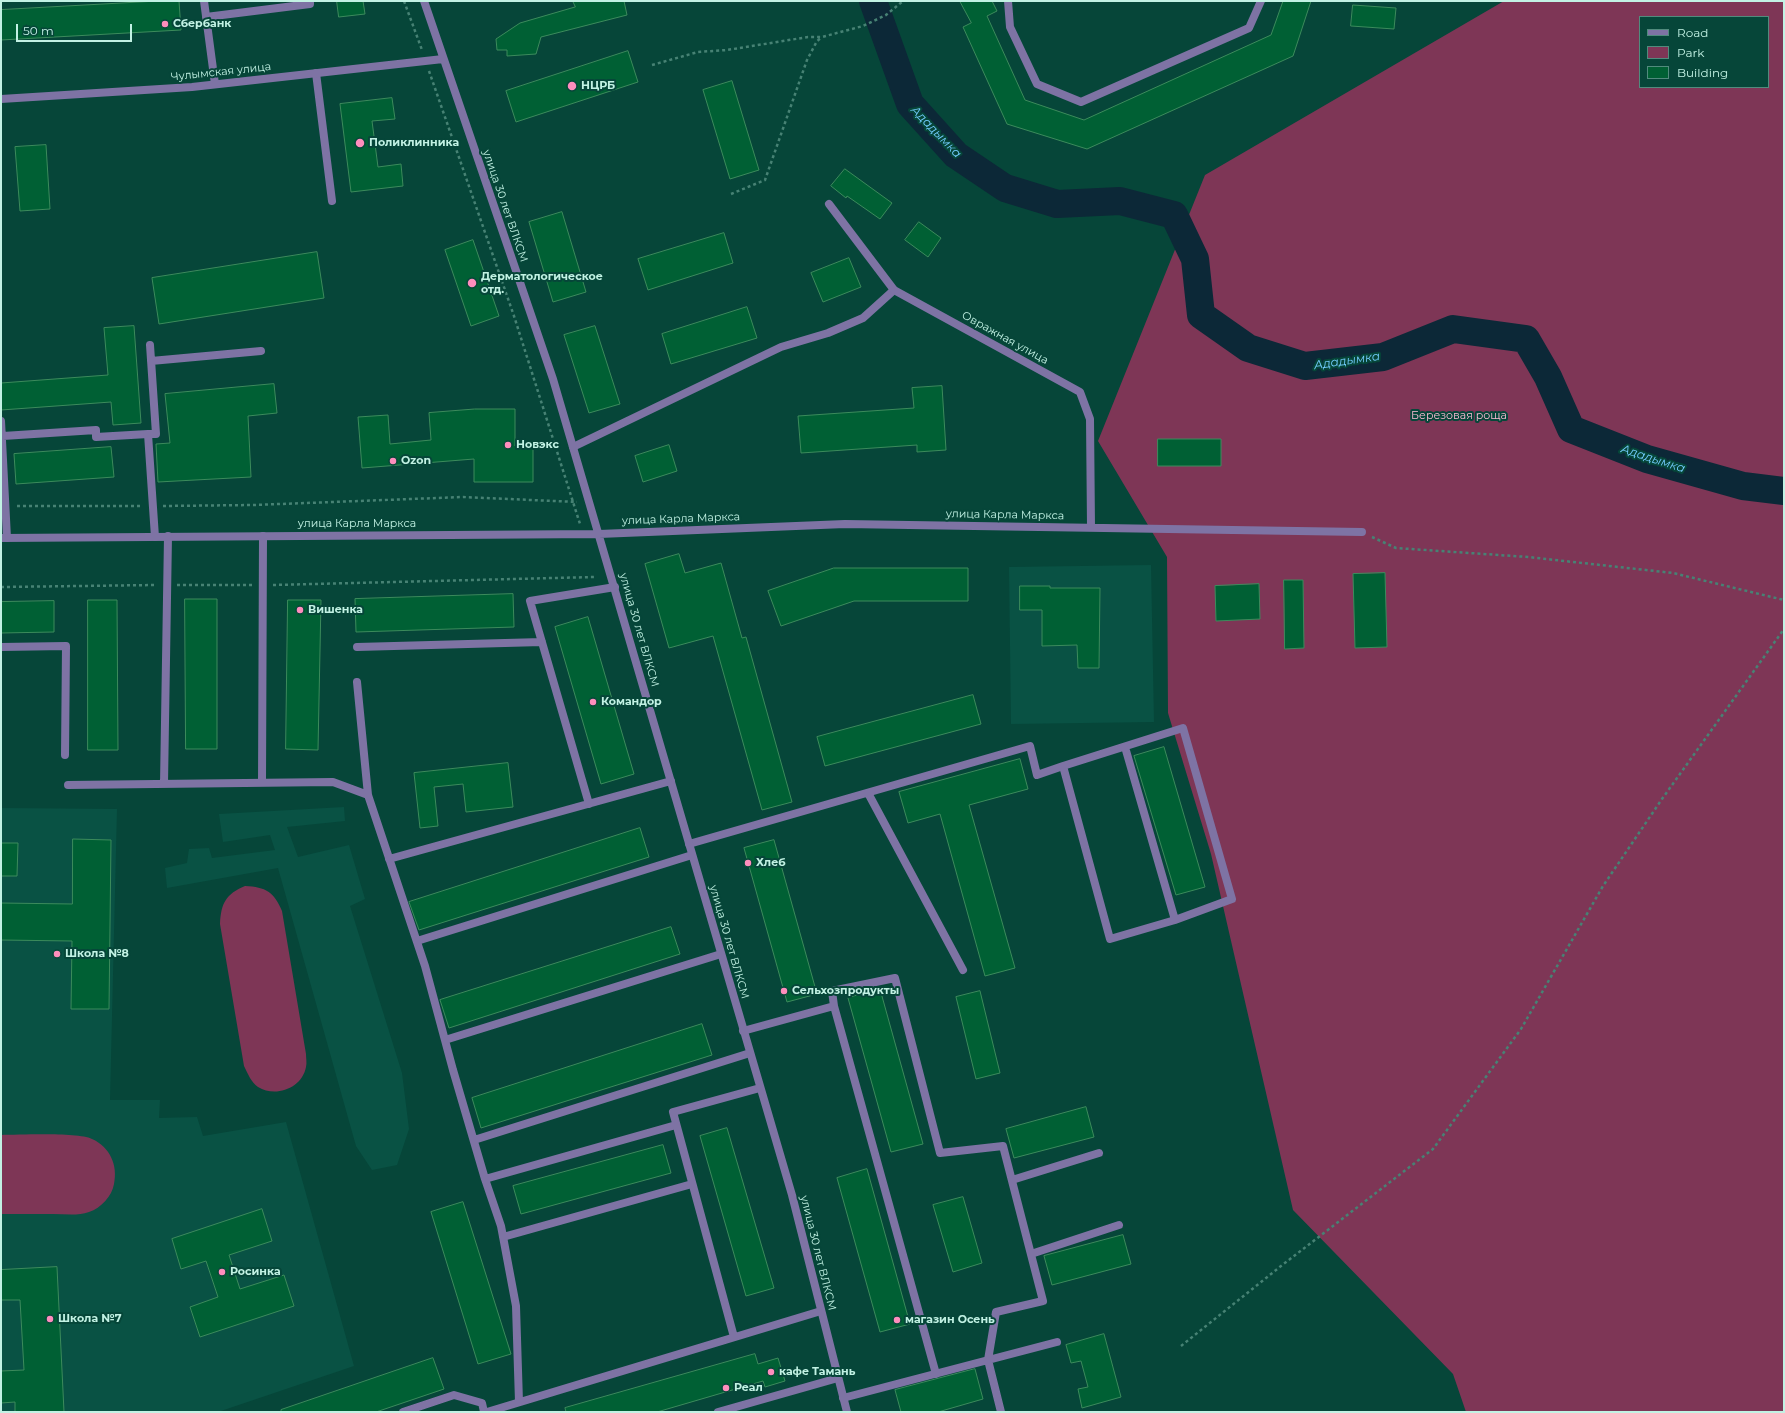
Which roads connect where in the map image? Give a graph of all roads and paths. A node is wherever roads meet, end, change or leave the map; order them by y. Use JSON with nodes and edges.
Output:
{"nodes":[{"id":1,"x":204,"y":1,"type":"edge"},
{"id":2,"x":310,"y":1,"type":"edge"},
{"id":3,"x":404,"y":1,"type":"edge"},
{"id":4,"x":424,"y":1,"type":"edge"},
{"id":5,"x":903,"y":1,"type":"edge"},
{"id":6,"x":1008,"y":1,"type":"edge"},
{"id":7,"x":1261,"y":1,"type":"edge"},
{"id":8,"x":206,"y":16,"type":"junction"},
{"id":9,"x":822,"y":37,"type":"junction"},
{"id":10,"x":443,"y":58,"type":"junction"},
{"id":11,"x":425,"y":61,"type":"junction"},
{"id":12,"x":652,"y":65,"type":"dead end"},
{"id":13,"x":316,"y":73,"type":"junction"},
{"id":14,"x":215,"y":84,"type":"junction"},
{"id":15,"x":1,"y":99,"type":"edge"},
{"id":16,"x":731,"y":194,"type":"dead end"},
{"id":17,"x":332,"y":202,"type":"dead end"},
{"id":18,"x":829,"y":204,"type":"dead end"},
{"id":19,"x":894,"y":290,"type":"junction"},
{"id":20,"x":150,"y":345,"type":"dead end"},
{"id":21,"x":261,"y":351,"type":"dead end"},
{"id":22,"x":151,"y":361,"type":"junction"},
{"id":23,"x":1,"y":421,"type":"edge"},
{"id":24,"x":148,"y":434,"type":"junction"},
{"id":25,"x":3,"y":436,"type":"junction"},
{"id":26,"x":573,"y":447,"type":"junction"},
{"id":27,"x":573,"y":502,"type":"junction"},
{"id":28,"x":590,"y":504,"type":"junction"},
{"id":29,"x":153,"y":506,"type":"junction"},
{"id":30,"x":6,"y":507,"type":"junction"},
{"id":31,"x":1090,"y":527,"type":"junction"},
{"id":32,"x":1362,"y":532,"type":"joint"},
{"id":33,"x":583,"y":534,"type":"junction"},
{"id":34,"x":599,"y":534,"type":"junction"},
{"id":35,"x":168,"y":536,"type":"junction"},
{"id":36,"x":263,"y":536,"type":"junction"},
{"id":37,"x":155,"y":537,"type":"junction"},
{"id":38,"x":4,"y":538,"type":"edge"},
{"id":39,"x":611,"y":574,"type":"junction"},
{"id":40,"x":167,"y":585,"type":"junction"},
{"id":41,"x":262,"y":585,"type":"junction"},
{"id":42,"x":1,"y":587,"type":"edge"},
{"id":43,"x":615,"y":588,"type":"junction"},
{"id":44,"x":1784,"y":600,"type":"edge"},
{"id":45,"x":1784,"y":629,"type":"edge"},
{"id":46,"x":542,"y":642,"type":"junction"},
{"id":47,"x":1,"y":647,"type":"edge"},
{"id":48,"x":357,"y":647,"type":"dead end"},
{"id":49,"x":357,"y":682,"type":"dead end"},
{"id":50,"x":1126,"y":746,"type":"junction"},
{"id":51,"x":65,"y":755,"type":"dead end"},
{"id":52,"x":1063,"y":766,"type":"junction"},
{"id":53,"x":671,"y":782,"type":"junction"},
{"id":54,"x":262,"y":783,"type":"junction"},
{"id":55,"x":164,"y":784,"type":"junction"},
{"id":56,"x":68,"y":785,"type":"dead end"},
{"id":57,"x":868,"y":793,"type":"junction"},
{"id":58,"x":368,"y":795,"type":"junction"},
{"id":59,"x":589,"y":804,"type":"junction"},
{"id":60,"x":689,"y":844,"type":"junction"},
{"id":61,"x":692,"y":856,"type":"junction"},
{"id":62,"x":389,"y":859,"type":"junction"},
{"id":63,"x":1175,"y":920,"type":"junction"},
{"id":64,"x":417,"y":941,"type":"junction"},
{"id":65,"x":721,"y":954,"type":"junction"},
{"id":66,"x":963,"y":970,"type":"dead end"},
{"id":67,"x":834,"y":1006,"type":"junction"},
{"id":68,"x":743,"y":1031,"type":"junction"},
{"id":69,"x":445,"y":1040,"type":"junction"},
{"id":70,"x":750,"y":1053,"type":"junction"},
{"id":71,"x":760,"y":1088,"type":"junction"},
{"id":72,"x":676,"y":1125,"type":"junction"},
{"id":73,"x":474,"y":1140,"type":"junction"},
{"id":74,"x":1099,"y":1153,"type":"dead end"},
{"id":75,"x":485,"y":1179,"type":"junction"},
{"id":76,"x":1012,"y":1180,"type":"junction"},
{"id":77,"x":692,"y":1184,"type":"junction"},
{"id":78,"x":1119,"y":1225,"type":"dead end"},
{"id":79,"x":503,"y":1237,"type":"junction"},
{"id":80,"x":1031,"y":1254,"type":"junction"},
{"id":81,"x":821,"y":1311,"type":"junction"},
{"id":82,"x":734,"y":1337,"type":"junction"},
{"id":83,"x":1057,"y":1342,"type":"dead end"},
{"id":84,"x":1181,"y":1346,"type":"dead end"},
{"id":85,"x":988,"y":1360,"type":"junction"},
{"id":86,"x":936,"y":1374,"type":"junction"},
{"id":87,"x":838,"y":1378,"type":"junction"},
{"id":88,"x":843,"y":1398,"type":"junction"},
{"id":89,"x":519,"y":1402,"type":"junction"},
{"id":90,"x":403,"y":1412,"type":"edge"},
{"id":91,"x":486,"y":1412,"type":"edge"},
{"id":92,"x":718,"y":1412,"type":"edge"},
{"id":93,"x":846,"y":1412,"type":"edge"},
{"id":94,"x":1001,"y":1412,"type":"edge"}],
"edges":[{"from":1,"to":8,"type":"street"},
{"from":2,"to":8,"type":"street"},
{"from":3,"to":11,"type":"path"},
{"from":4,"to":10,"type":"street","name":"улица 30 лет ВЛКСМ"},
{"from":5,"to":9,"type":"path"},
{"from":6,"to":7,"type":"street"},
{"from":8,"to":14,"type":"street"},
{"from":9,"to":12,"type":"path"},
{"from":9,"to":16,"type":"path"},
{"from":10,"to":11,"type":"street","name":"Чулымская улица"},
{"from":10,"to":26,"type":"street","name":"улица 30 лет ВЛКСМ"},
{"from":11,"to":13,"type":"street","name":"Чулымская улица"},
{"from":11,"to":27,"type":"path"},
{"from":13,"to":14,"type":"street","name":"Чулымская улица"},
{"from":13,"to":17,"type":"street"},
{"from":14,"to":15,"type":"street","name":"Чулымская улица"},
{"from":18,"to":19,"type":"street","name":"Овражная улица"},
{"from":19,"to":26,"type":"street"},
{"from":19,"to":31,"type":"street","name":"Овражная улица"},
{"from":20,"to":22,"type":"street"},
{"from":21,"to":22,"type":"street"},
{"from":22,"to":24,"type":"street"},
{"from":23,"to":25,"type":"street"},
{"from":24,"to":25,"type":"street"},
{"from":24,"to":29,"type":"street"},
{"from":25,"to":30,"type":"street"},
{"from":26,"to":28,"type":"street","name":"улица 30 лет ВЛКСМ"},
{"from":27,"to":28,"type":"path"},
{"from":27,"to":29,"type":"path"},
{"from":27,"to":33,"type":"path"},
{"from":28,"to":34,"type":"street","name":"улица 30 лет ВЛКСМ"},
{"from":29,"to":30,"type":"path"},
{"from":29,"to":37,"type":"street"},
{"from":30,"to":38,"type":"street"},
{"from":31,"to":32,"type":"street","name":"улица Карла Маркса"},
{"from":31,"to":34,"type":"street","name":"улица Карла Маркса"},
{"from":32,"to":44,"type":"path"},
{"from":33,"to":34,"type":"street","name":"улица Карла Маркса"},
{"from":33,"to":36,"type":"street","name":"улица Карла Маркса"},
{"from":34,"to":39,"type":"street","name":"улица 30 лет ВЛКСМ"},
{"from":35,"to":36,"type":"street","name":"улица Карла Маркса"},
{"from":35,"to":37,"type":"street","name":"улица Карла Маркса"},
{"from":35,"to":40,"type":"street"},
{"from":36,"to":41,"type":"street"},
{"from":37,"to":38,"type":"street","name":"улица Карла Маркса"},
{"from":39,"to":41,"type":"path"},
{"from":39,"to":43,"type":"street","name":"улица 30 лет ВЛКСМ"},
{"from":40,"to":41,"type":"path"},
{"from":40,"to":42,"type":"path"},
{"from":40,"to":55,"type":"street"},
{"from":41,"to":54,"type":"street"},
{"from":43,"to":46,"type":"street"},
{"from":43,"to":53,"type":"street","name":"улица 30 лет ВЛКСМ"},
{"from":45,"to":84,"type":"path"},
{"from":46,"to":48,"type":"street"},
{"from":46,"to":59,"type":"street"},
{"from":47,"to":51,"type":"street"},
{"from":49,"to":58,"type":"street"},
{"from":50,"to":52,"type":"street"},
{"from":50,"to":63,"type":"street"},
{"from":50,"to":63,"type":"street"},
{"from":52,"to":57,"type":"street"},
{"from":52,"to":63,"type":"street"},
{"from":53,"to":59,"type":"street"},
{"from":53,"to":60,"type":"street","name":"улица 30 лет ВЛКСМ"},
{"from":54,"to":55,"type":"street"},
{"from":54,"to":58,"type":"street"},
{"from":55,"to":56,"type":"street"},
{"from":57,"to":60,"type":"street"},
{"from":57,"to":66,"type":"street"},
{"from":58,"to":62,"type":"street"},
{"from":59,"to":62,"type":"street"},
{"from":60,"to":61,"type":"street","name":"улица 30 лет ВЛКСМ"},
{"from":61,"to":64,"type":"street"},
{"from":61,"to":65,"type":"street","name":"улица 30 лет ВЛКСМ"},
{"from":62,"to":64,"type":"street"},
{"from":64,"to":69,"type":"street"},
{"from":65,"to":68,"type":"street","name":"улица 30 лет ВЛКСМ"},
{"from":65,"to":69,"type":"street"},
{"from":67,"to":68,"type":"street"},
{"from":67,"to":76,"type":"street"},
{"from":67,"to":86,"type":"street"},
{"from":68,"to":70,"type":"street","name":"улица 30 лет ВЛКСМ"},
{"from":69,"to":73,"type":"street"},
{"from":70,"to":71,"type":"street","name":"улица 30 лет ВЛКСМ"},
{"from":70,"to":73,"type":"street"},
{"from":71,"to":72,"type":"street"},
{"from":71,"to":81,"type":"street","name":"улица 30 лет ВЛКСМ"},
{"from":72,"to":75,"type":"street"},
{"from":72,"to":77,"type":"street"},
{"from":73,"to":75,"type":"street"},
{"from":74,"to":76,"type":"street"},
{"from":75,"to":79,"type":"street"},
{"from":76,"to":80,"type":"street"},
{"from":77,"to":79,"type":"street"},
{"from":77,"to":82,"type":"street"},
{"from":78,"to":80,"type":"street"},
{"from":79,"to":89,"type":"street"},
{"from":80,"to":85,"type":"street"},
{"from":81,"to":82,"type":"street"},
{"from":81,"to":87,"type":"street","name":"улица 30 лет ВЛКСМ"},
{"from":82,"to":89,"type":"street"},
{"from":83,"to":85,"type":"street"},
{"from":85,"to":86,"type":"street"},
{"from":85,"to":94,"type":"street"},
{"from":86,"to":88,"type":"street"},
{"from":87,"to":88,"type":"street","name":"улица 30 лет ВЛКСМ"},
{"from":87,"to":92,"type":"street"},
{"from":88,"to":93,"type":"street","name":"улица 30 лет ВЛКСМ"},
{"from":89,"to":91,"type":"street"},
{"from":90,"to":91,"type":"street"}]}
